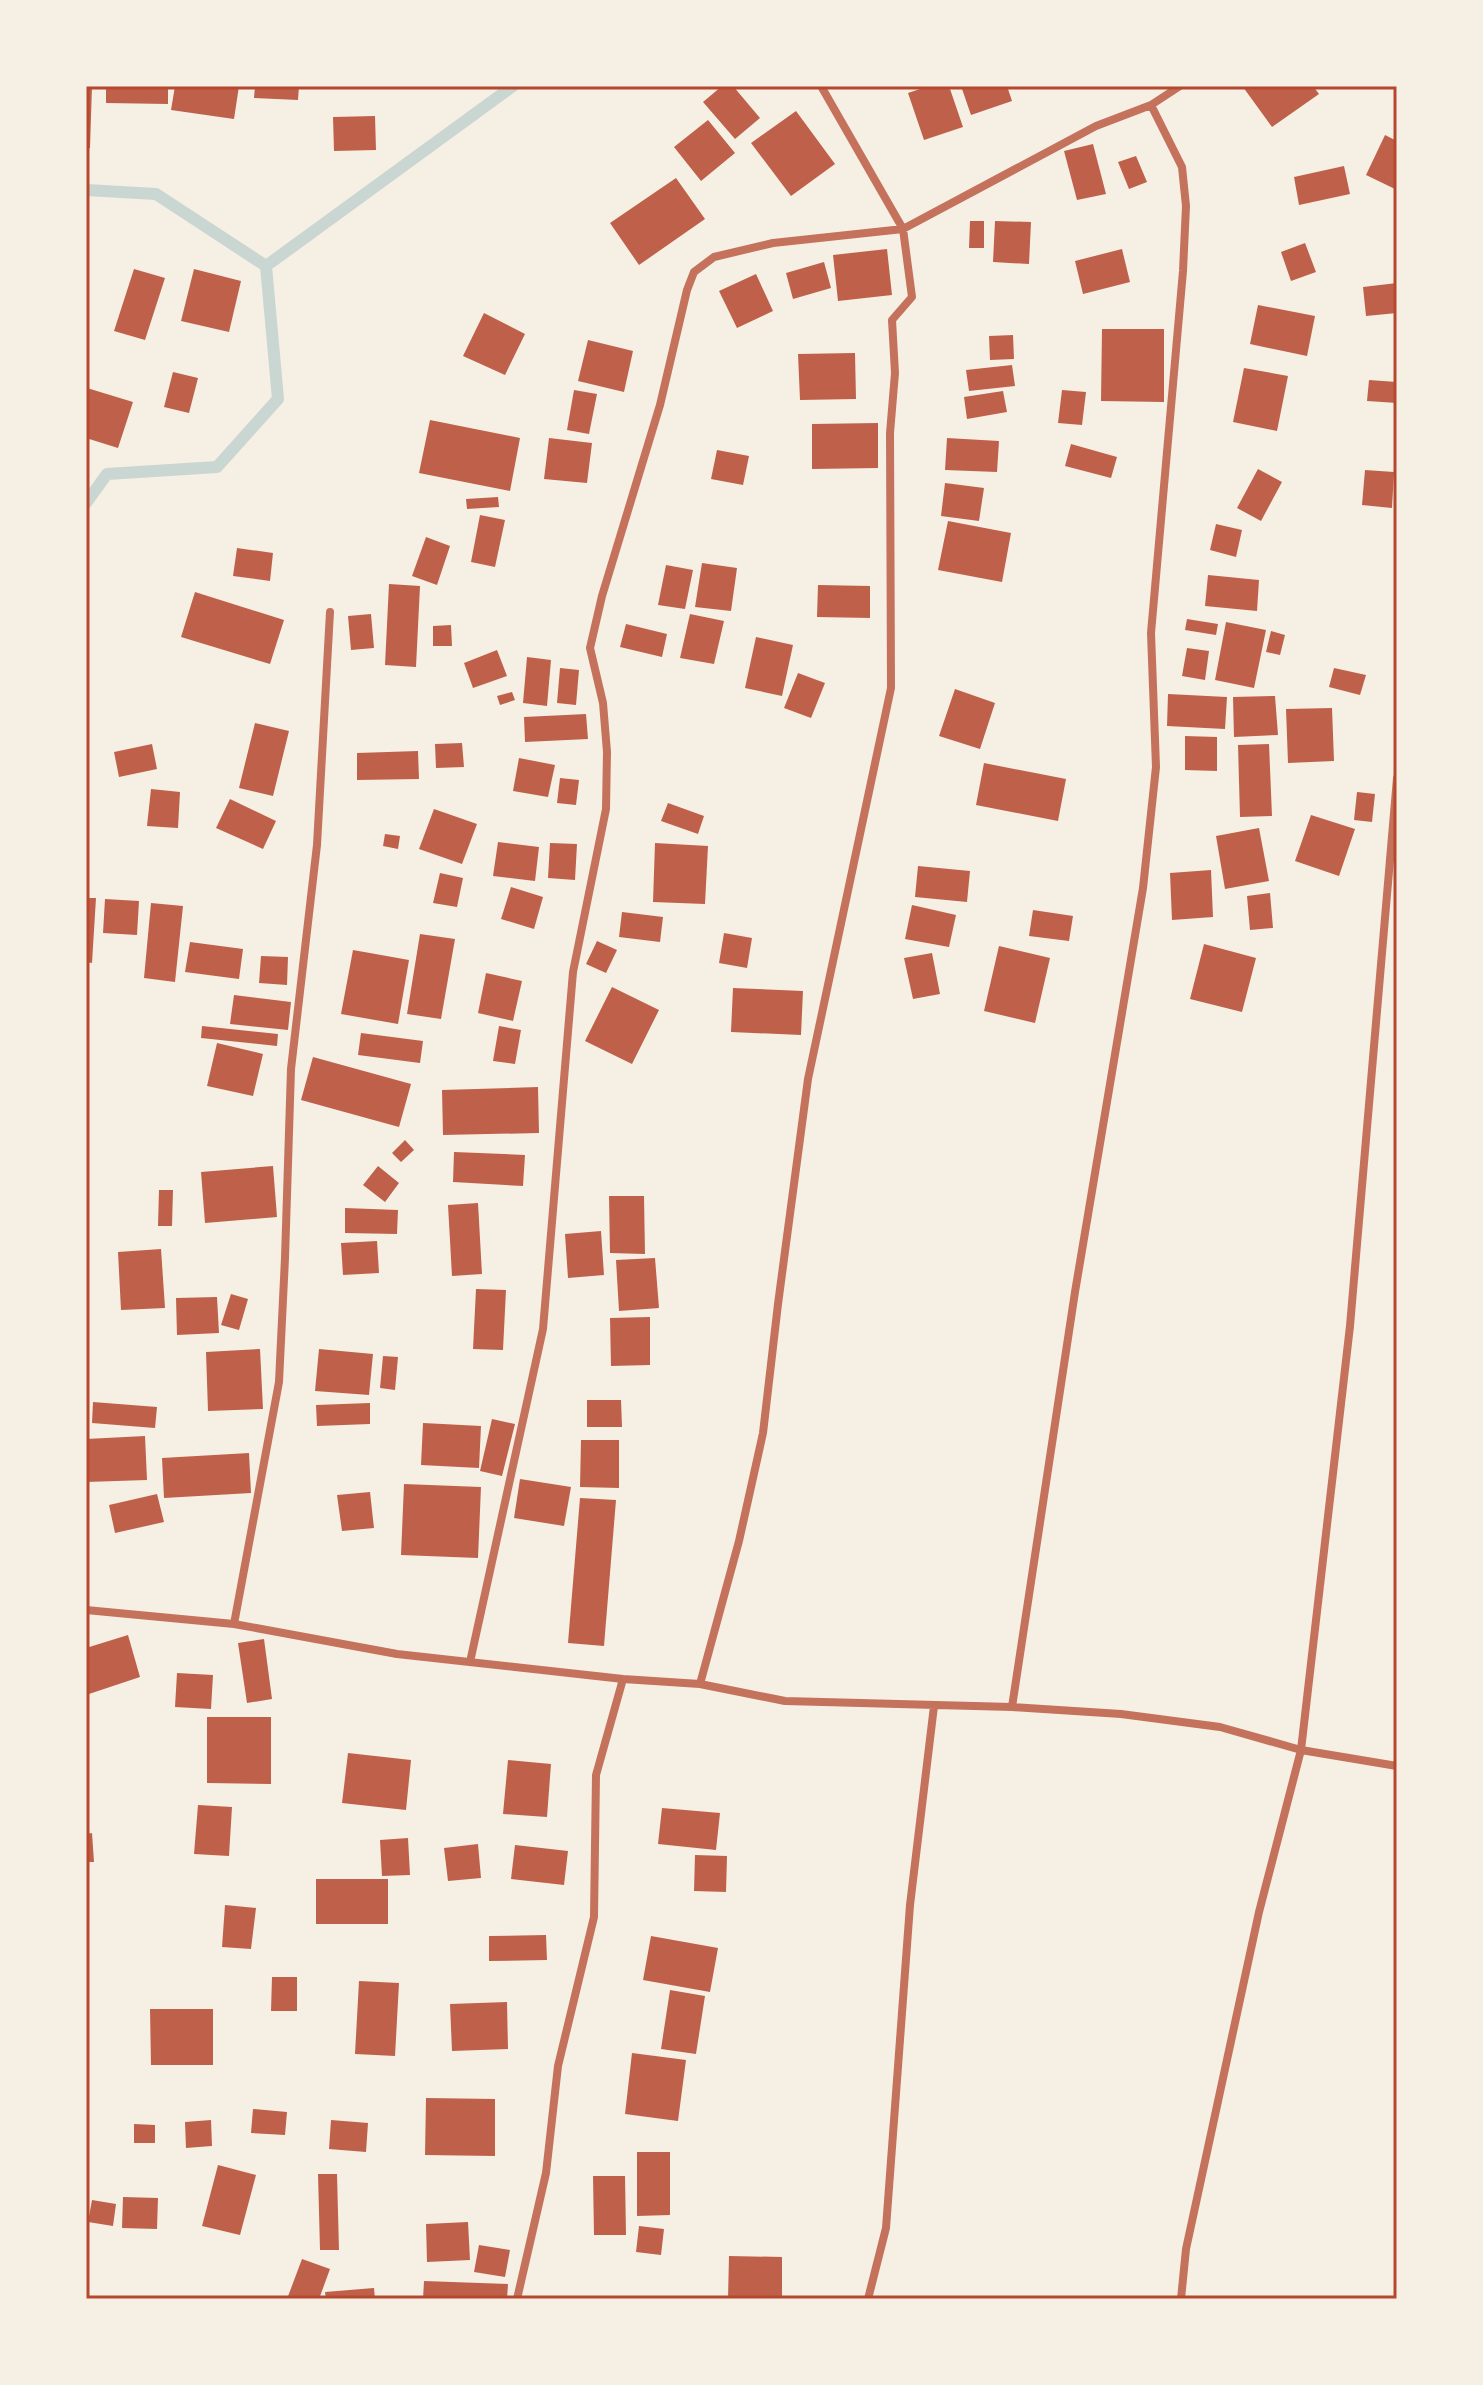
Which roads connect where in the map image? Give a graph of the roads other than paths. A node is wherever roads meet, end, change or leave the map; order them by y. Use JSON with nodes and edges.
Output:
{"nodes":[{"id":1,"x":821,"y":86,"type":"edge"},
{"id":2,"x":1180,"y":86,"type":"edge"},
{"id":3,"x":1151,"y":105,"type":"junction"},
{"id":4,"x":903,"y":229,"type":"junction"},
{"id":5,"x":330,"y":612,"type":"dead end"},
{"id":6,"x":1397,"y":778,"type":"edge"},
{"id":7,"x":1395,"y":811,"type":"edge"},
{"id":8,"x":86,"y":1610,"type":"edge"},
{"id":9,"x":234,"y":1624,"type":"junction"},
{"id":10,"x":470,"y":1662,"type":"junction"},
{"id":11,"x":623,"y":1679,"type":"junction"},
{"id":12,"x":700,"y":1684,"type":"junction"},
{"id":13,"x":934,"y":1706,"type":"junction"},
{"id":14,"x":1012,"y":1707,"type":"junction"},
{"id":15,"x":1301,"y":1750,"type":"junction"},
{"id":16,"x":1397,"y":1766,"type":"edge"},
{"id":17,"x":517,"y":2299,"type":"edge"},
{"id":18,"x":868,"y":2299,"type":"edge"},
{"id":19,"x":1181,"y":2299,"type":"edge"}],
"edges":[{"from":1,"to":4,"type":"street"},
{"from":2,"to":3,"type":"street"},
{"from":3,"to":4,"type":"street"},
{"from":3,"to":14,"type":"street"},
{"from":4,"to":10,"type":"street"},
{"from":4,"to":12,"type":"street"},
{"from":5,"to":9,"type":"street"},
{"from":6,"to":7,"type":"street"},
{"from":7,"to":15,"type":"street"},
{"from":8,"to":9,"type":"street"},
{"from":9,"to":10,"type":"street"},
{"from":10,"to":11,"type":"street"},
{"from":11,"to":12,"type":"street"},
{"from":11,"to":17,"type":"street"},
{"from":12,"to":13,"type":"street"},
{"from":13,"to":14,"type":"street"},
{"from":13,"to":18,"type":"street"},
{"from":14,"to":15,"type":"street"},
{"from":15,"to":16,"type":"street"},
{"from":15,"to":19,"type":"street"}]}
